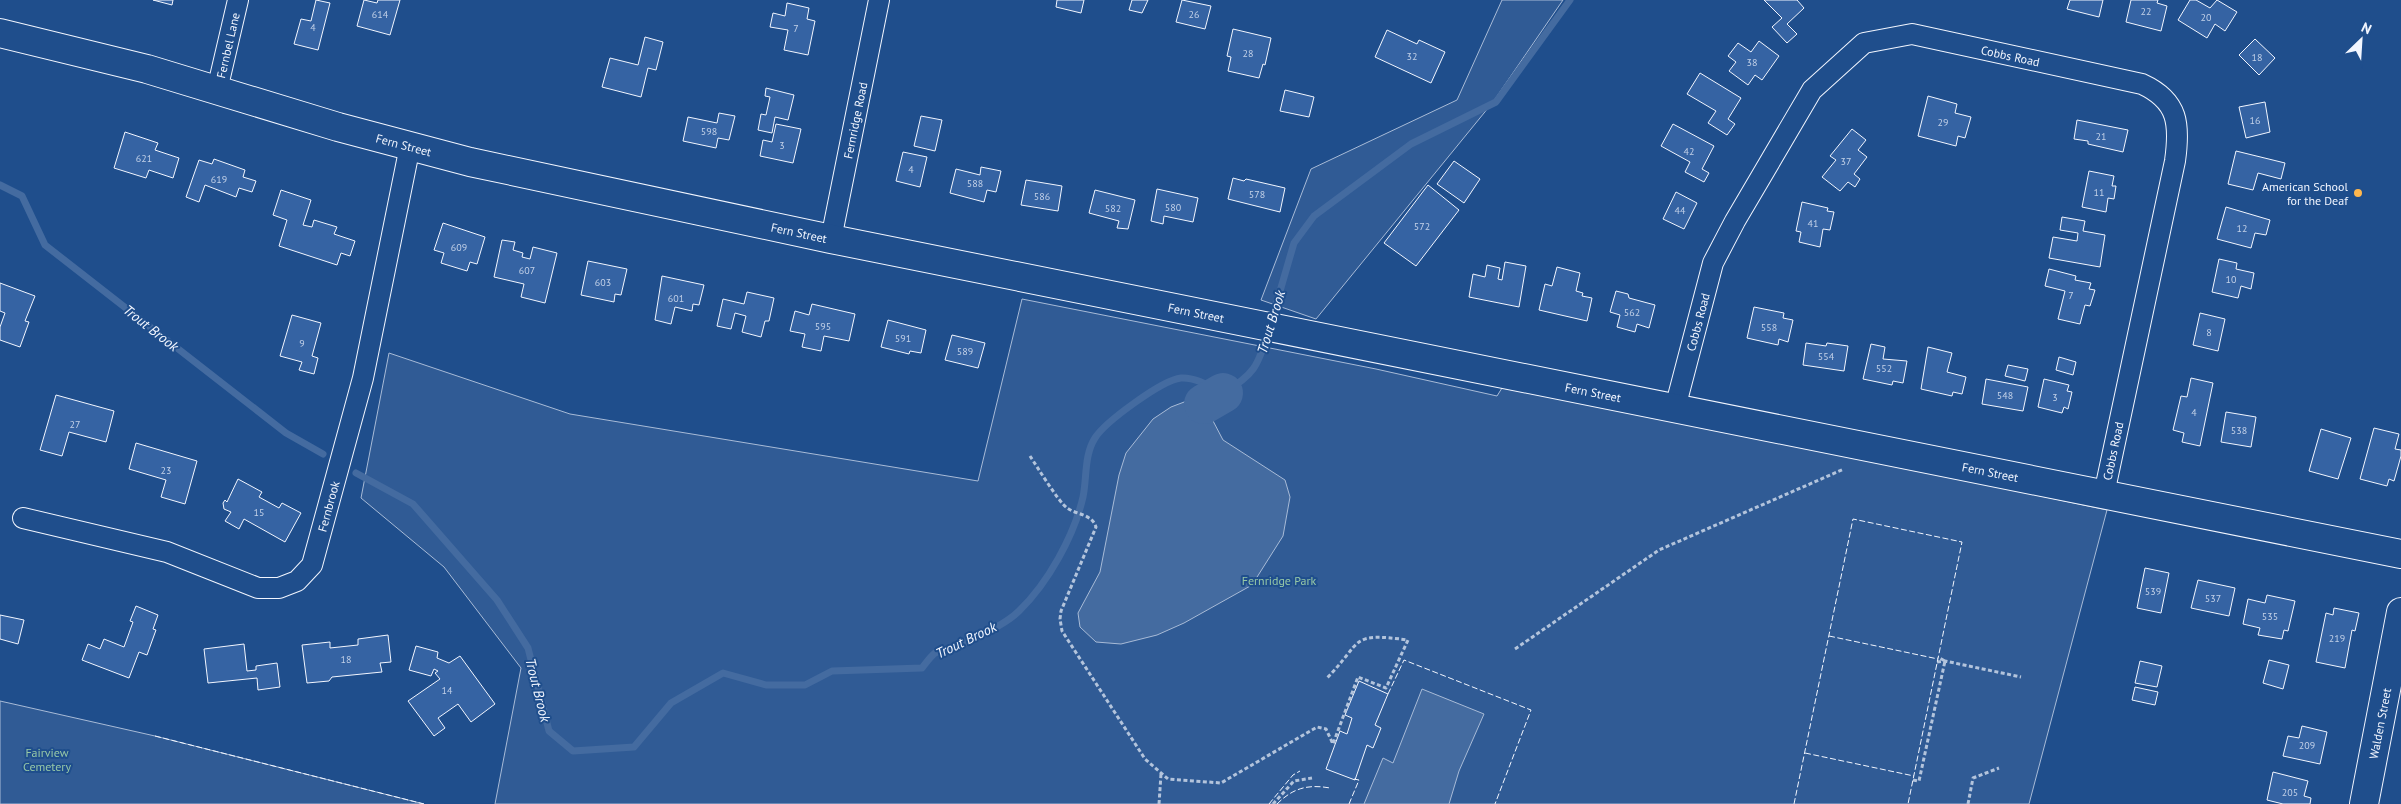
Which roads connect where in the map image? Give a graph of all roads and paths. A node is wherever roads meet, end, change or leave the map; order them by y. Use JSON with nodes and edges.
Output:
{"nodes":[{"id":1,"x":238,"y":0,"type":"edge"},
{"id":2,"x":879,"y":0,"type":"edge"},
{"id":3,"x":0,"y":33,"type":"edge"},
{"id":4,"x":217,"y":90,"type":"junction"},
{"id":5,"x":410,"y":146,"type":"junction"},
{"id":6,"x":831,"y":240,"type":"junction"},
{"id":7,"x":1675,"y":408,"type":"junction"},
{"id":8,"x":1030,"y":456,"type":"dead end"},
{"id":9,"x":1851,"y":465,"type":"dead end"},
{"id":10,"x":2104,"y":494,"type":"junction"},
{"id":11,"x":23,"y":518,"type":"dead end"},
{"id":12,"x":2401,"y":554,"type":"edge"},
{"id":13,"x":2401,"y":612,"type":"edge"},
{"id":14,"x":1515,"y":649,"type":"dead end"},
{"id":15,"x":1938,"y":657,"type":"dead end"},
{"id":16,"x":1945,"y":661,"type":"junction"},
{"id":17,"x":1937,"y":662,"type":"dead end"},
{"id":18,"x":2021,"y":677,"type":"dead end"},
{"id":19,"x":1326,"y":679,"type":"dead end"},
{"id":20,"x":1999,"y":768,"type":"dead end"},
{"id":21,"x":1161,"y":774,"type":"junction"},
{"id":22,"x":1312,"y":778,"type":"dead end"},
{"id":23,"x":1913,"y":780,"type":"dead end"},
{"id":24,"x":1159,"y":804,"type":"edge"},
{"id":25,"x":1273,"y":804,"type":"edge"},
{"id":26,"x":1968,"y":804,"type":"edge"},
{"id":27,"x":2364,"y":804,"type":"edge"}],
"edges":[{"from":1,"to":4,"type":"street","name":"Fernbel Lane"},
{"from":2,"to":6,"type":"street","name":"Fernridge Road"},
{"from":3,"to":4,"type":"street","name":"Fern Street"},
{"from":4,"to":5,"type":"street","name":"Fern Street"},
{"from":5,"to":6,"type":"street","name":"Fern Street"},
{"from":5,"to":11,"type":"street","name":"Fernbrook"},
{"from":6,"to":7,"type":"street","name":"Fern Street"},
{"from":7,"to":10,"type":"street","name":"Fern Street"},
{"from":7,"to":10,"type":"street","name":"Cobbs Road"},
{"from":8,"to":21,"type":"path"},
{"from":9,"to":14,"type":"path"},
{"from":10,"to":12,"type":"street","name":"Fern Street"},
{"from":13,"to":27,"type":"street","name":"Walden Street"},
{"from":15,"to":16,"type":"path"},
{"from":16,"to":17,"type":"path"},
{"from":16,"to":18,"type":"path"},
{"from":16,"to":23,"type":"path"},
{"from":19,"to":21,"type":"path"},
{"from":20,"to":26,"type":"path"},
{"from":21,"to":24,"type":"path"},
{"from":22,"to":25,"type":"path"}]}
